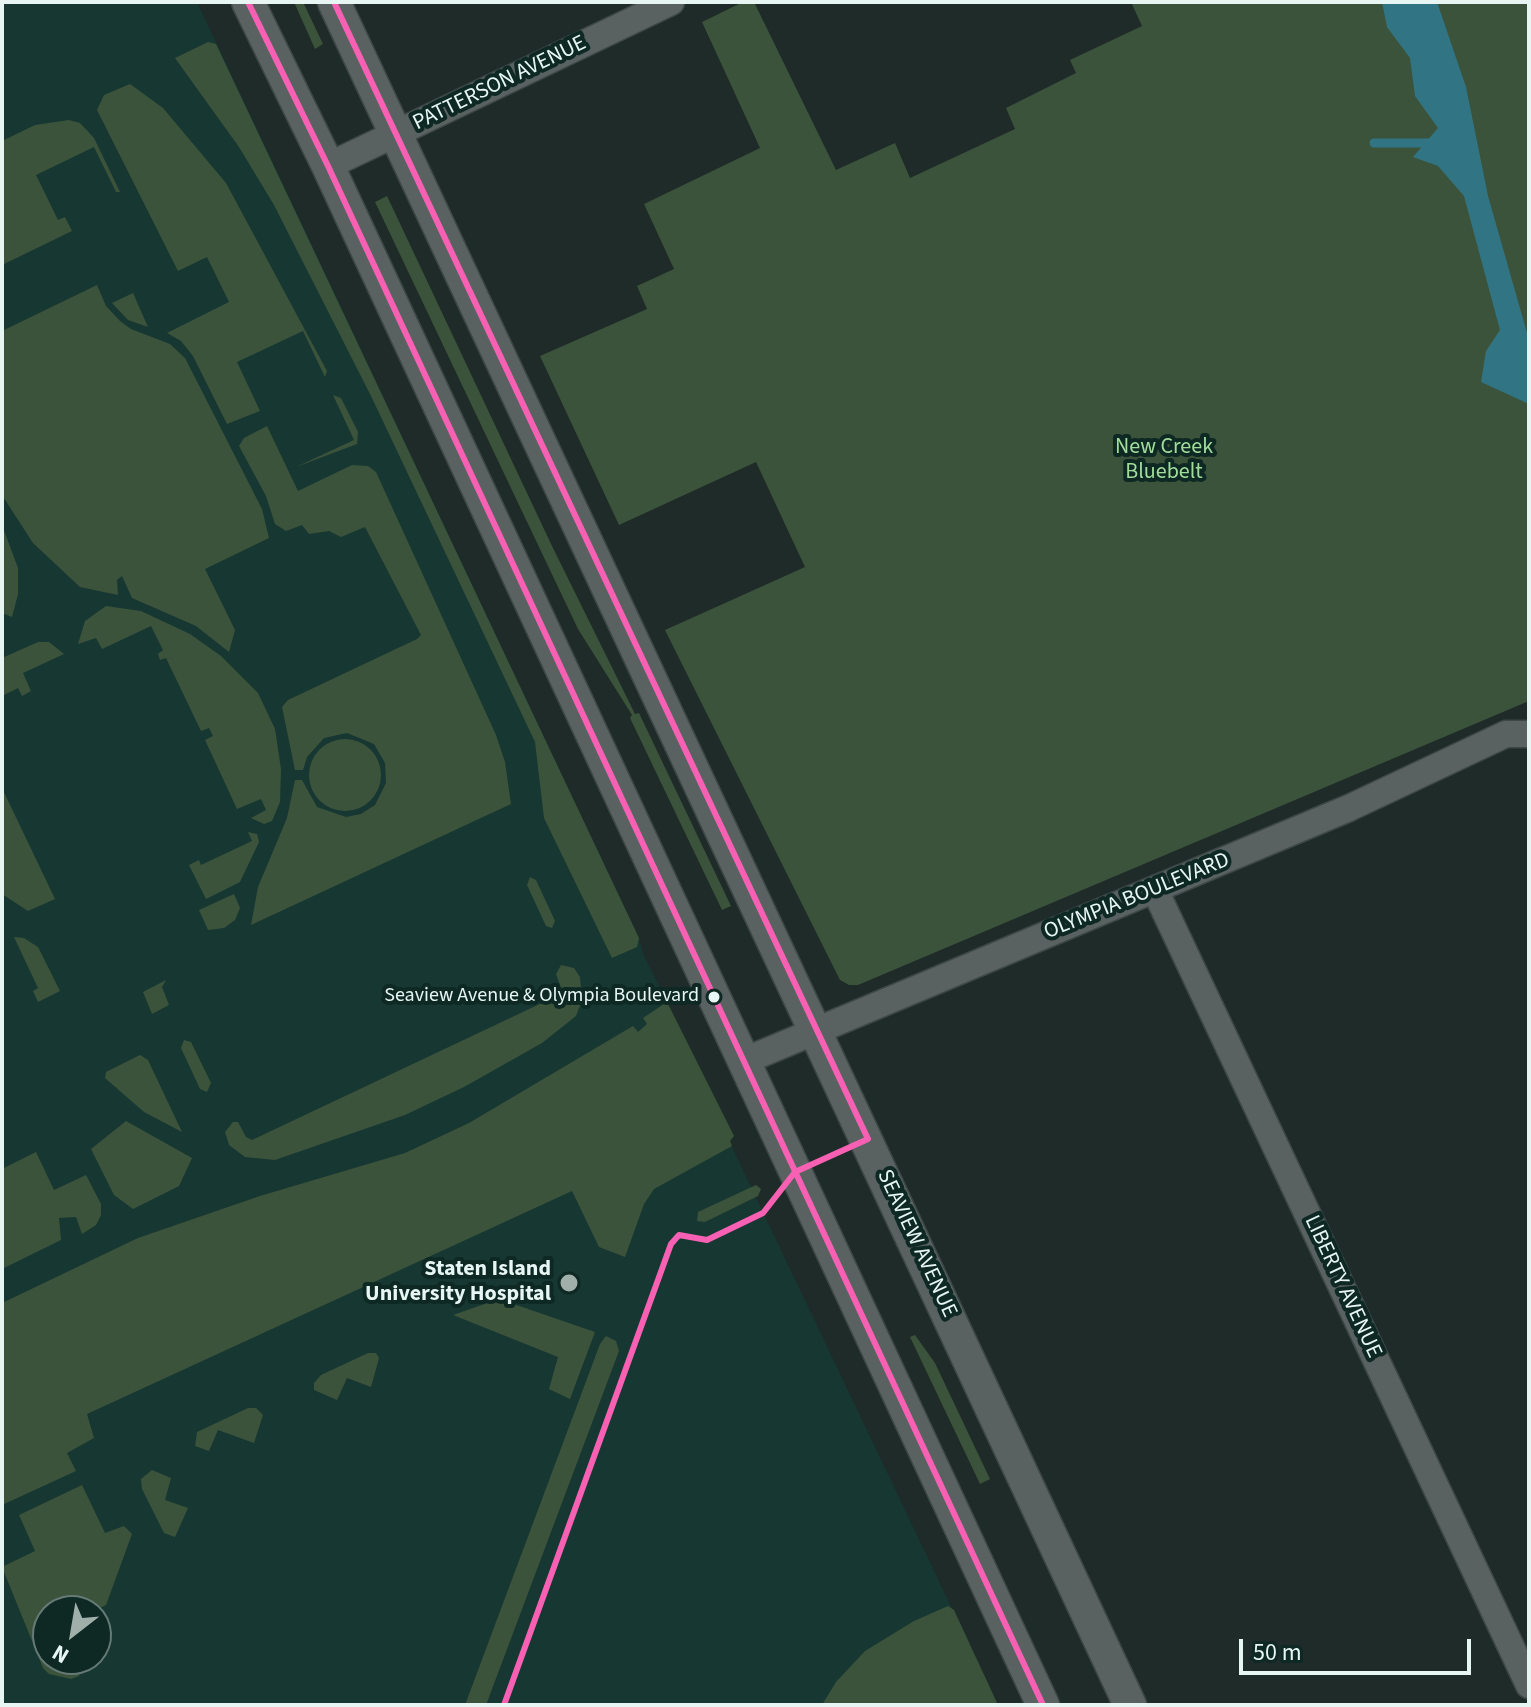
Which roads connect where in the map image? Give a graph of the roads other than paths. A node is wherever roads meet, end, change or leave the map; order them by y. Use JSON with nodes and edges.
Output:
{"nodes":[{"id":1,"x":248,"y":2,"type":"edge"},
{"id":2,"x":334,"y":2,"type":"edge"},
{"id":3,"x":671,"y":2,"type":"edge"},
{"id":4,"x":397,"y":133,"type":"junction"},
{"id":5,"x":328,"y":166,"type":"junction"},
{"id":6,"x":1529,"y":733,"type":"edge"},
{"id":7,"x":1155,"y":890,"type":"junction"},
{"id":8,"x":816,"y":1028,"type":"junction"},
{"id":9,"x":744,"y":1061,"type":"junction"},
{"id":10,"x":1529,"y":1685,"type":"edge"},
{"id":11,"x":1043,"y":1705,"type":"edge"},
{"id":12,"x":1130,"y":1705,"type":"edge"}],
"edges":[{"from":1,"to":5,"type":"street"},
{"from":2,"to":4,"type":"street","name":"SEAVIEW AVENUE"},
{"from":3,"to":4,"type":"street","name":"PATTERSON AVENUE"},
{"from":4,"to":5,"type":"street","name":"PATTERSON AVENUE"},
{"from":4,"to":8,"type":"street","name":"SEAVIEW AVENUE"},
{"from":5,"to":9,"type":"street"},
{"from":6,"to":7,"type":"street","name":"OLYMPIA BOULEVARD"},
{"from":7,"to":8,"type":"street","name":"OLYMPIA BOULEVARD"},
{"from":7,"to":10,"type":"street","name":"LIBERTY AVENUE"},
{"from":8,"to":9,"type":"street","name":"OLYMPIA BOULEVARD"},
{"from":8,"to":12,"type":"street","name":"SEAVIEW AVENUE"},
{"from":9,"to":11,"type":"street"}]}
